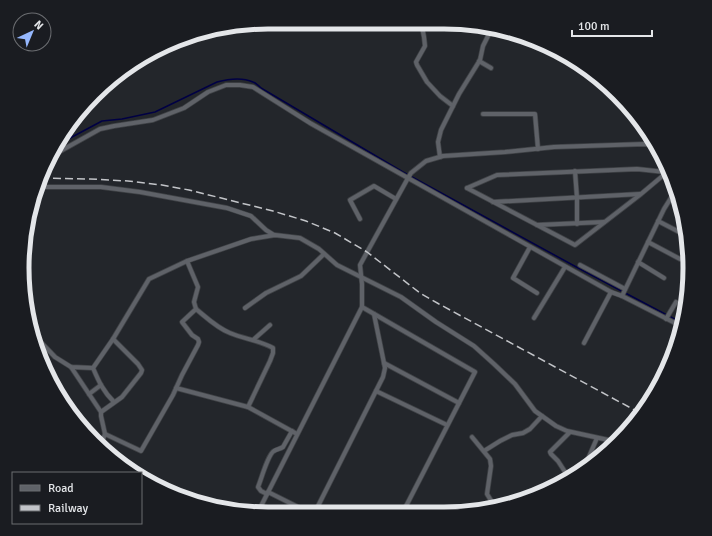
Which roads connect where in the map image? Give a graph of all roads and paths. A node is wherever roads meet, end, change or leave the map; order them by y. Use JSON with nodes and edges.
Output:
{"nodes":[{"id":1,"x":422,"y":29,"type":"edge"},
{"id":2,"x":489,"y":34,"type":"edge"},
{"id":3,"x":479,"y":61,"type":"junction"},
{"id":4,"x":491,"y":68,"type":"dead end"},
{"id":5,"x":453,"y":106,"type":"junction"},
{"id":6,"x":483,"y":114,"type":"dead end"},
{"id":7,"x":649,"y":145,"type":"edge"},
{"id":8,"x":538,"y":149,"type":"junction"},
{"id":9,"x":59,"y":152,"type":"edge"},
{"id":10,"x":440,"y":157,"type":"junction"},
{"id":11,"x":575,"y":171,"type":"junction"},
{"id":12,"x":663,"y":173,"type":"edge"},
{"id":13,"x":664,"y":175,"type":"edge"},
{"id":14,"x":409,"y":176,"type":"junction"},
{"id":15,"x":44,"y":186,"type":"edge"},
{"id":16,"x":641,"y":194,"type":"junction"},
{"id":17,"x":577,"y":198,"type":"junction"},
{"id":18,"x":672,"y":198,"type":"edge"},
{"id":19,"x":396,"y":200,"type":"junction"},
{"id":20,"x":493,"y":202,"type":"junction"},
{"id":21,"x":360,"y":219,"type":"dead end"},
{"id":22,"x":658,"y":221,"type":"junction"},
{"id":23,"x":604,"y":222,"type":"junction"},
{"id":24,"x":577,"y":224,"type":"junction"},
{"id":25,"x":536,"y":225,"type":"junction"},
{"id":26,"x":680,"y":232,"type":"edge"},
{"id":27,"x":275,"y":235,"type":"junction"},
{"id":28,"x":648,"y":242,"type":"junction"},
{"id":29,"x":530,"y":247,"type":"junction"},
{"id":30,"x":324,"y":254,"type":"junction"},
{"id":31,"x":680,"y":259,"type":"dead end"},
{"id":32,"x":187,"y":261,"type":"junction"},
{"id":33,"x":638,"y":262,"type":"junction"},
{"id":34,"x":580,"y":264,"type":"dead end"},
{"id":35,"x":565,"y":267,"type":"junction"},
{"id":36,"x":361,"y":277,"type":"junction"},
{"id":37,"x":664,"y":278,"type":"dead end"},
{"id":38,"x":611,"y":292,"type":"junction"},
{"id":39,"x":537,"y":293,"type":"dead end"},
{"id":40,"x":623,"y":293,"type":"junction"},
{"id":41,"x":676,"y":302,"type":"dead end"},
{"id":42,"x":362,"y":307,"type":"junction"},
{"id":43,"x":245,"y":308,"type":"dead end"},
{"id":44,"x":196,"y":309,"type":"junction"},
{"id":45,"x":374,"y":314,"type":"junction"},
{"id":46,"x":667,"y":317,"type":"junction"},
{"id":47,"x":534,"y":318,"type":"dead end"},
{"id":48,"x":676,"y":323,"type":"edge"},
{"id":49,"x":270,"y":325,"type":"dead end"},
{"id":50,"x":113,"y":339,"type":"junction"},
{"id":51,"x":253,"y":340,"type":"junction"},
{"id":52,"x":41,"y":343,"type":"edge"},
{"id":53,"x":584,"y":343,"type":"dead end"},
{"id":54,"x":384,"y":363,"type":"junction"},
{"id":55,"x":71,"y":367,"type":"junction"},
{"id":56,"x":93,"y":368,"type":"junction"},
{"id":57,"x":100,"y":385,"type":"junction"},
{"id":58,"x":176,"y":388,"type":"junction"},
{"id":59,"x":376,"y":391,"type":"junction"},
{"id":60,"x":89,"y":394,"type":"junction"},
{"id":61,"x":114,"y":402,"type":"junction"},
{"id":62,"x":459,"y":403,"type":"junction"},
{"id":63,"x":248,"y":407,"type":"junction"},
{"id":64,"x":101,"y":412,"type":"junction"},
{"id":65,"x":542,"y":416,"type":"junction"},
{"id":66,"x":447,"y":425,"type":"junction"},
{"id":67,"x":292,"y":431,"type":"junction"},
{"id":68,"x":570,"y":432,"type":"junction"},
{"id":69,"x":105,"y":434,"type":"junction"},
{"id":70,"x":297,"y":434,"type":"junction"},
{"id":71,"x":472,"y":437,"type":"dead end"},
{"id":72,"x":597,"y":438,"type":"junction"},
{"id":73,"x":102,"y":440,"type":"edge"},
{"id":74,"x":610,"y":440,"type":"edge"},
{"id":75,"x":484,"y":451,"type":"junction"},
{"id":76,"x":588,"y":459,"type":"edge"},
{"id":77,"x":566,"y":474,"type":"edge"},
{"id":78,"x":267,"y":493,"type":"junction"},
{"id":79,"x":492,"y":502,"type":"edge"},
{"id":80,"x":406,"y":506,"type":"edge"},
{"id":81,"x":261,"y":507,"type":"edge"},
{"id":82,"x":297,"y":507,"type":"edge"},
{"id":83,"x":318,"y":507,"type":"edge"}],
"edges":[{"from":1,"to":5,"type":"street"},
{"from":2,"to":3,"type":"street"},
{"from":3,"to":4,"type":"street"},
{"from":3,"to":5,"type":"street"},
{"from":5,"to":10,"type":"street"},
{"from":6,"to":8,"type":"street"},
{"from":7,"to":8,"type":"street"},
{"from":8,"to":10,"type":"street"},
{"from":9,"to":14,"type":"street"},
{"from":10,"to":14,"type":"street"},
{"from":11,"to":12,"type":"street"},
{"from":11,"to":17,"type":"street"},
{"from":11,"to":20,"type":"street"},
{"from":13,"to":16,"type":"street"},
{"from":14,"to":19,"type":"street"},
{"from":14,"to":29,"type":"street"},
{"from":15,"to":27,"type":"street"},
{"from":16,"to":17,"type":"street"},
{"from":16,"to":23,"type":"street"},
{"from":17,"to":20,"type":"street"},
{"from":17,"to":24,"type":"street"},
{"from":18,"to":22,"type":"street"},
{"from":19,"to":21,"type":"street"},
{"from":19,"to":36,"type":"street"},
{"from":20,"to":25,"type":"street"},
{"from":22,"to":26,"type":"street"},
{"from":22,"to":28,"type":"street"},
{"from":23,"to":24,"type":"street"},
{"from":23,"to":25,"type":"street"},
{"from":24,"to":25,"type":"street"},
{"from":27,"to":30,"type":"street"},
{"from":27,"to":32,"type":"street"},
{"from":28,"to":31,"type":"street"},
{"from":28,"to":33,"type":"street"},
{"from":29,"to":35,"type":"street"},
{"from":29,"to":39,"type":"street"},
{"from":30,"to":36,"type":"street"},
{"from":30,"to":43,"type":"street"},
{"from":32,"to":44,"type":"street"},
{"from":32,"to":50,"type":"street"},
{"from":33,"to":37,"type":"street"},
{"from":33,"to":40,"type":"street"},
{"from":34,"to":40,"type":"street"},
{"from":35,"to":38,"type":"street"},
{"from":35,"to":47,"type":"street"},
{"from":36,"to":42,"type":"street"},
{"from":36,"to":65,"type":"street"},
{"from":38,"to":40,"type":"street"},
{"from":38,"to":53,"type":"street"},
{"from":40,"to":46,"type":"street"},
{"from":41,"to":46,"type":"street"},
{"from":42,"to":45,"type":"street"},
{"from":42,"to":70,"type":"street"},
{"from":44,"to":51,"type":"street"},
{"from":44,"to":58,"type":"street"},
{"from":45,"to":54,"type":"street"},
{"from":45,"to":62,"type":"street"},
{"from":46,"to":48,"type":"street"},
{"from":49,"to":51,"type":"street"},
{"from":50,"to":56,"type":"street"},
{"from":50,"to":61,"type":"street"},
{"from":51,"to":63,"type":"street"},
{"from":52,"to":55,"type":"street"},
{"from":54,"to":59,"type":"street"},
{"from":54,"to":62,"type":"street"},
{"from":55,"to":56,"type":"street"},
{"from":55,"to":60,"type":"street"},
{"from":56,"to":57,"type":"street"},
{"from":57,"to":60,"type":"street"},
{"from":57,"to":61,"type":"street"},
{"from":58,"to":63,"type":"street"},
{"from":58,"to":69,"type":"street"},
{"from":59,"to":66,"type":"street"},
{"from":59,"to":83,"type":"street"},
{"from":60,"to":64,"type":"street"},
{"from":61,"to":64,"type":"street"},
{"from":62,"to":66,"type":"street"},
{"from":63,"to":67,"type":"street"},
{"from":64,"to":69,"type":"street"},
{"from":65,"to":68,"type":"street"},
{"from":65,"to":75,"type":"street"},
{"from":66,"to":80,"type":"street"},
{"from":67,"to":70,"type":"street"},
{"from":67,"to":78,"type":"street"},
{"from":68,"to":72,"type":"street"},
{"from":68,"to":77,"type":"street"},
{"from":69,"to":73,"type":"street"},
{"from":70,"to":78,"type":"street"},
{"from":71,"to":75,"type":"street"},
{"from":72,"to":74,"type":"street"},
{"from":72,"to":76,"type":"street"},
{"from":75,"to":79,"type":"street"},
{"from":78,"to":81,"type":"street"},
{"from":78,"to":82,"type":"street"}]}
